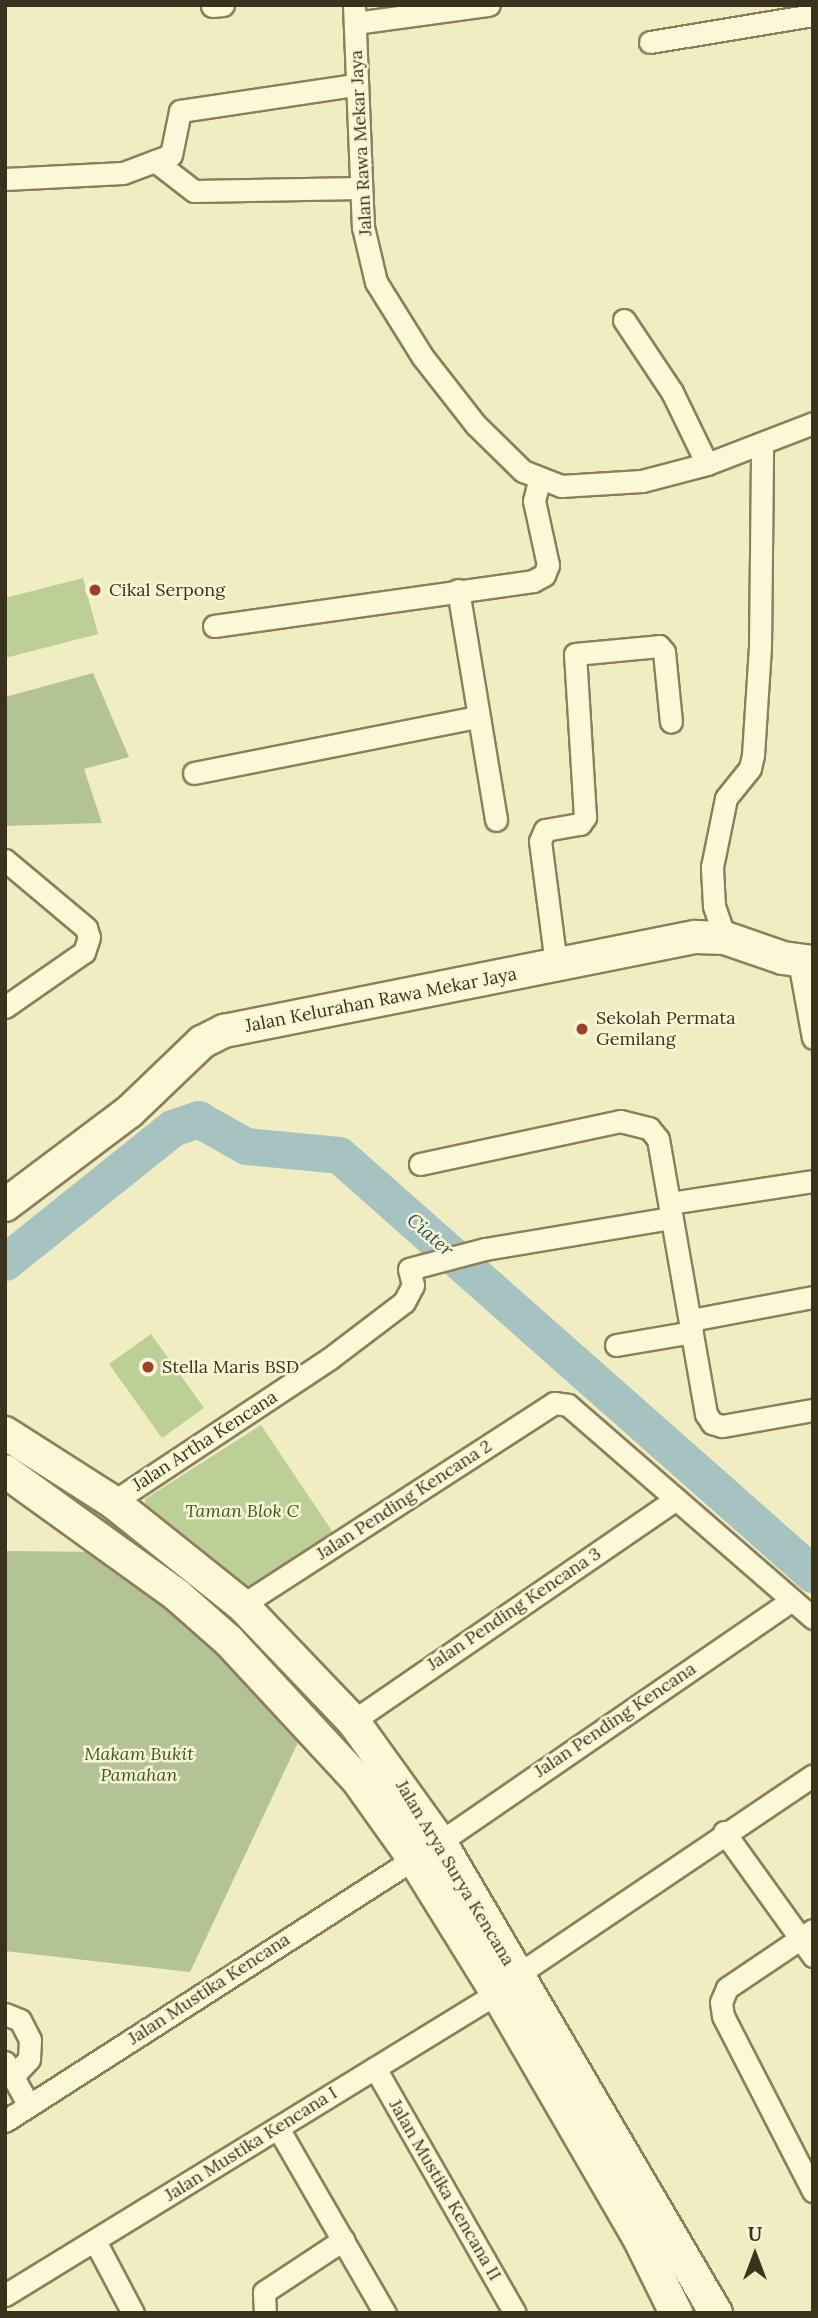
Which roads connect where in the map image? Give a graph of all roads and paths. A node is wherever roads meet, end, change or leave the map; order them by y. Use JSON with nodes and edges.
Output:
{"nodes":[{"id":1,"x":489,"y":5,"type":"edge"},
{"id":2,"x":355,"y":14,"type":"edge"},
{"id":3,"x":813,"y":15,"type":"edge"},
{"id":4,"x":650,"y":42,"type":"dead end"},
{"id":5,"x":355,"y":85,"type":"junction"},
{"id":6,"x":155,"y":161,"type":"junction"},
{"id":7,"x":5,"y":180,"type":"edge"},
{"id":8,"x":360,"y":188,"type":"junction"},
{"id":9,"x":624,"y":320,"type":"dead end"},
{"id":10,"x":813,"y":423,"type":"edge"},
{"id":11,"x":762,"y":445,"type":"junction"},
{"id":12,"x":707,"y":464,"type":"junction"},
{"id":13,"x":539,"y":481,"type":"junction"},
{"id":14,"x":458,"y":590,"type":"junction"},
{"id":15,"x":214,"y":626,"type":"dead end"},
{"id":16,"x":476,"y":718,"type":"junction"},
{"id":17,"x":671,"y":722,"type":"dead end"},
{"id":18,"x":194,"y":773,"type":"dead end"},
{"id":19,"x":496,"y":820,"type":"dead end"},
{"id":20,"x":8,"y":861,"type":"edge"},
{"id":21,"x":725,"y":938,"type":"junction"},
{"id":22,"x":806,"y":962,"type":"edge"},
{"id":23,"x":556,"y":964,"type":"junction"},
{"id":24,"x":5,"y":1007,"type":"edge"},
{"id":25,"x":813,"y":1038,"type":"edge"},
{"id":26,"x":420,"y":1164,"type":"dead end"},
{"id":27,"x":813,"y":1181,"type":"edge"},
{"id":28,"x":5,"y":1205,"type":"edge"},
{"id":29,"x":671,"y":1210,"type":"junction"},
{"id":30,"x":813,"y":1297,"type":"edge"},
{"id":31,"x":692,"y":1326,"type":"junction"},
{"id":32,"x":616,"y":1345,"type":"dead end"},
{"id":33,"x":813,"y":1410,"type":"edge"},
{"id":34,"x":5,"y":1433,"type":"edge"},
{"id":35,"x":5,"y":1471,"type":"edge"},
{"id":36,"x":676,"y":1499,"type":"junction"},
{"id":37,"x":113,"y":1502,"type":"junction"},
{"id":38,"x":792,"y":1600,"type":"junction"},
{"id":39,"x":242,"y":1605,"type":"junction"},
{"id":40,"x":813,"y":1618,"type":"edge"},
{"id":41,"x":353,"y":1721,"type":"junction"},
{"id":42,"x":813,"y":1775,"type":"edge"},
{"id":43,"x":724,"y":1832,"type":"junction"},
{"id":44,"x":439,"y":1842,"type":"junction"},
{"id":45,"x":412,"y":1856,"type":"junction"},
{"id":46,"x":807,"y":1933,"type":"edge"},
{"id":47,"x":813,"y":1956,"type":"edge"},
{"id":48,"x":507,"y":1984,"type":"junction"},
{"id":49,"x":5,"y":2014,"type":"edge"},
{"id":50,"x":375,"y":2068,"type":"junction"},
{"id":51,"x":9,"y":2069,"type":"edge"},
{"id":52,"x":29,"y":2106,"type":"junction"},
{"id":53,"x":5,"y":2121,"type":"edge"},
{"id":54,"x":278,"y":2128,"type":"junction"},
{"id":55,"x":813,"y":2191,"type":"edge"},
{"id":56,"x":343,"y":2240,"type":"junction"},
{"id":57,"x":95,"y":2241,"type":"junction"},
{"id":58,"x":5,"y":2295,"type":"edge"},
{"id":59,"x":133,"y":2313,"type":"edge"},
{"id":60,"x":265,"y":2313,"type":"edge"},
{"id":61,"x":385,"y":2313,"type":"edge"},
{"id":62,"x":515,"y":2313,"type":"edge"},
{"id":63,"x":676,"y":2313,"type":"edge"},
{"id":64,"x":716,"y":2313,"type":"edge"}],
"edges":[{"from":1,"to":2,"type":"street"},
{"from":2,"to":5,"type":"street","name":"Jalan Rawa Mekar Jaya"},
{"from":3,"to":4,"type":"street"},
{"from":5,"to":6,"type":"street"},
{"from":5,"to":8,"type":"street","name":"Jalan Rawa Mekar Jaya"},
{"from":6,"to":7,"type":"street"},
{"from":6,"to":8,"type":"street"},
{"from":8,"to":13,"type":"street","name":"Jalan Rawa Mekar Jaya"},
{"from":9,"to":12,"type":"street"},
{"from":10,"to":11,"type":"street"},
{"from":11,"to":12,"type":"street"},
{"from":11,"to":21,"type":"street"},
{"from":12,"to":13,"type":"street"},
{"from":13,"to":14,"type":"street"},
{"from":14,"to":15,"type":"street"},
{"from":14,"to":16,"type":"street"},
{"from":16,"to":18,"type":"street"},
{"from":16,"to":19,"type":"street"},
{"from":17,"to":23,"type":"street"},
{"from":20,"to":24,"type":"street"},
{"from":21,"to":22,"type":"street","name":"Jalan Kelurahan Rawa Mekar Jaya"},
{"from":21,"to":23,"type":"street","name":"Jalan Kelurahan Rawa Mekar Jaya"},
{"from":22,"to":25,"type":"street"},
{"from":23,"to":28,"type":"street","name":"Jalan Kelurahan Rawa Mekar Jaya"},
{"from":26,"to":29,"type":"street"},
{"from":27,"to":29,"type":"street"},
{"from":29,"to":31,"type":"street"},
{"from":29,"to":37,"type":"street","name":"Jalan Artha Kencana"},
{"from":30,"to":31,"type":"street"},
{"from":31,"to":32,"type":"street"},
{"from":31,"to":33,"type":"street"},
{"from":34,"to":37,"type":"street","name":"Jalan Arya Surya Kencana"},
{"from":35,"to":45,"type":"street","name":"Jalan Arya Surya Kencana"},
{"from":36,"to":38,"type":"street"},
{"from":36,"to":39,"type":"street","name":"Jalan Pending Kencana 2"},
{"from":36,"to":41,"type":"street","name":"Jalan Pending Kencana 3"},
{"from":37,"to":39,"type":"street","name":"Jalan Arya Surya Kencana"},
{"from":38,"to":40,"type":"street"},
{"from":38,"to":44,"type":"street","name":"Jalan Pending Kencana"},
{"from":39,"to":41,"type":"street","name":"Jalan Arya Surya Kencana"},
{"from":41,"to":44,"type":"street","name":"Jalan Arya Surya Kencana"},
{"from":42,"to":43,"type":"street","name":"Jalan Mustika Kencana I"},
{"from":43,"to":46,"type":"street"},
{"from":43,"to":48,"type":"street","name":"Jalan Mustika Kencana I"},
{"from":44,"to":45,"type":"street","name":"Jalan Pending Kencana"},
{"from":44,"to":48,"type":"street","name":"Jalan Arya Surya Kencana"},
{"from":45,"to":48,"type":"street","name":"Jalan Arya Surya Kencana"},
{"from":45,"to":52,"type":"street","name":"Jalan Mustika Kencana"},
{"from":46,"to":47,"type":"street"},
{"from":46,"to":55,"type":"street"},
{"from":48,"to":50,"type":"street","name":"Jalan Mustika Kencana I"},
{"from":48,"to":63,"type":"street","name":"Jalan Arya Surya Kencana"},
{"from":48,"to":64,"type":"street","name":"Jalan Arya Surya Kencana"},
{"from":49,"to":51,"type":"street"},
{"from":50,"to":54,"type":"street","name":"Jalan Mustika Kencana I"},
{"from":50,"to":62,"type":"street","name":"Jalan Mustika Kencana II"},
{"from":51,"to":52,"type":"street"},
{"from":52,"to":53,"type":"street","name":"Jalan Mustika Kencana"},
{"from":54,"to":56,"type":"street"},
{"from":54,"to":57,"type":"street","name":"Jalan Mustika Kencana I"},
{"from":56,"to":60,"type":"street"},
{"from":56,"to":61,"type":"street"},
{"from":57,"to":58,"type":"street","name":"Jalan Mustika Kencana I"},
{"from":57,"to":59,"type":"street"}]}
